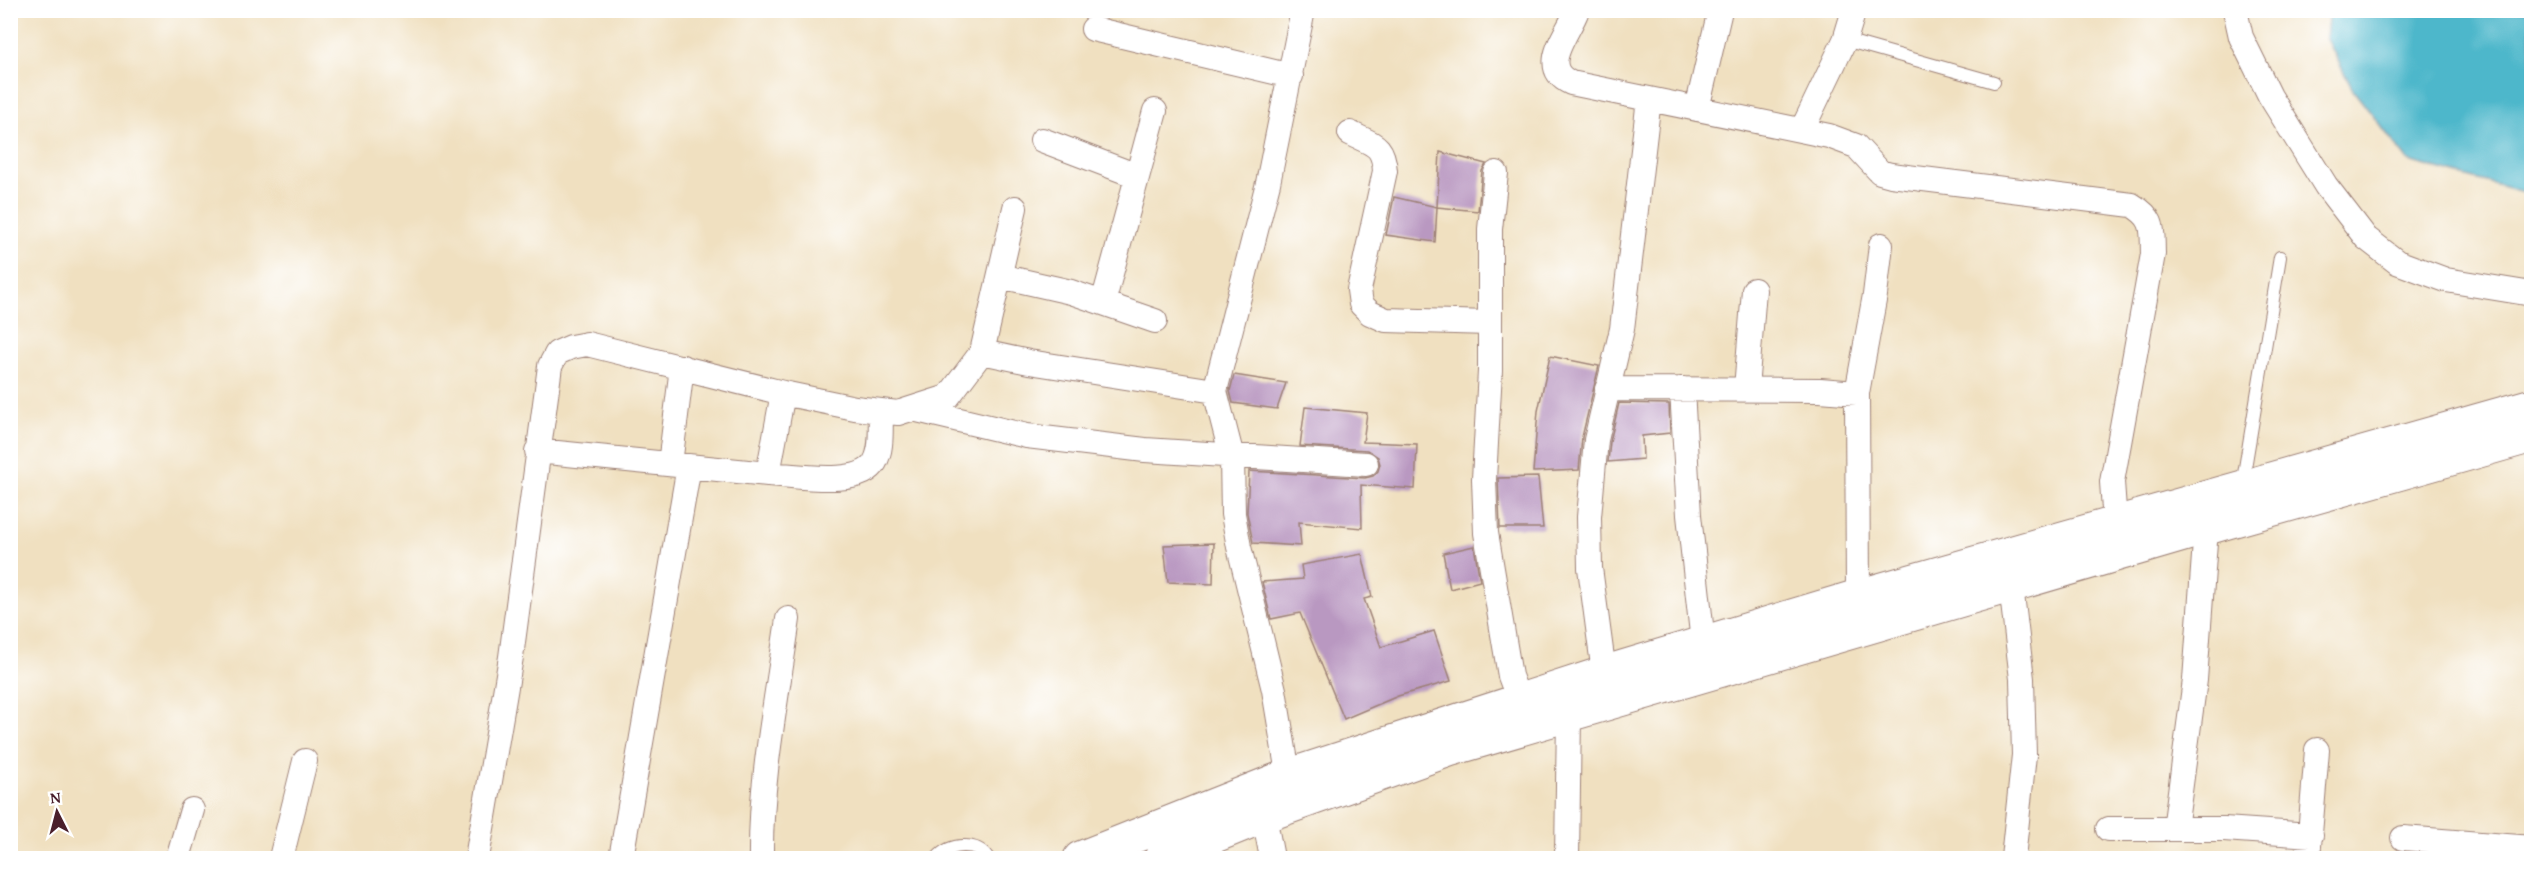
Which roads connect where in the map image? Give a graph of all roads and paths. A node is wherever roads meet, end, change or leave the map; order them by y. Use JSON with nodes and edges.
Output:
{"nodes":[{"id":1,"x":1303,"y":10,"type":"edge"},
{"id":2,"x":1577,"y":10,"type":"edge"},
{"id":3,"x":1720,"y":10,"type":"edge"},
{"id":4,"x":1854,"y":10,"type":"edge"},
{"id":5,"x":2235,"y":10,"type":"edge"},
{"id":6,"x":1093,"y":29,"type":"dead end"},
{"id":7,"x":1845,"y":40,"type":"junction"},
{"id":8,"x":1291,"y":76,"type":"junction"},
{"id":9,"x":1994,"y":82,"type":"dead end"},
{"id":10,"x":1650,"y":99,"type":"junction"},
{"id":11,"x":1697,"y":109,"type":"junction"},
{"id":12,"x":1155,"y":111,"type":"dead end"},
{"id":13,"x":1802,"y":130,"type":"junction"},
{"id":14,"x":1350,"y":133,"type":"dead end"},
{"id":15,"x":1042,"y":140,"type":"dead end"},
{"id":16,"x":1496,"y":173,"type":"dead end"},
{"id":17,"x":1137,"y":176,"type":"junction"},
{"id":18,"x":1015,"y":208,"type":"dead end"},
{"id":19,"x":1881,"y":245,"type":"dead end"},
{"id":20,"x":2280,"y":257,"type":"dead end"},
{"id":21,"x":1000,"y":276,"type":"junction"},
{"id":22,"x":1754,"y":290,"type":"dead end"},
{"id":23,"x":2532,"y":294,"type":"edge"},
{"id":24,"x":1103,"y":303,"type":"junction"},
{"id":25,"x":1155,"y":321,"type":"dead end"},
{"id":26,"x":1489,"y":323,"type":"junction"},
{"id":27,"x":982,"y":352,"type":"junction"},
{"id":28,"x":682,"y":367,"type":"junction"},
{"id":29,"x":1607,"y":389,"type":"junction"},
{"id":30,"x":1682,"y":389,"type":"junction"},
{"id":31,"x":1746,"y":389,"type":"junction"},
{"id":32,"x":1215,"y":391,"type":"junction"},
{"id":33,"x":783,"y":393,"type":"junction"},
{"id":34,"x":1857,"y":393,"type":"junction"},
{"id":35,"x":2532,"y":405,"type":"edge"},
{"id":36,"x":913,"y":410,"type":"junction"},
{"id":37,"x":880,"y":411,"type":"junction"},
{"id":38,"x":2532,"y":436,"type":"edge"},
{"id":39,"x":537,"y":451,"type":"junction"},
{"id":40,"x":1232,"y":457,"type":"junction"},
{"id":41,"x":1366,"y":464,"type":"dead end"},
{"id":42,"x":680,"y":465,"type":"junction"},
{"id":43,"x":768,"y":474,"type":"junction"},
{"id":44,"x":2242,"y":487,"type":"junction"},
{"id":45,"x":2115,"y":523,"type":"junction"},
{"id":46,"x":2206,"y":528,"type":"junction"},
{"id":47,"x":2011,"y":586,"type":"junction"},
{"id":48,"x":1858,"y":596,"type":"junction"},
{"id":49,"x":788,"y":619,"type":"dead end"},
{"id":50,"x":1703,"y":643,"type":"junction"},
{"id":51,"x":1604,"y":673,"type":"junction"},
{"id":52,"x":1519,"y":700,"type":"junction"},
{"id":53,"x":1569,"y":714,"type":"junction"},
{"id":54,"x":2317,"y":750,"type":"dead end"},
{"id":55,"x":305,"y":761,"type":"dead end"},
{"id":56,"x":1291,"y":790,"type":"junction"},
{"id":57,"x":192,"y":810,"type":"dead end"},
{"id":58,"x":1264,"y":816,"type":"junction"},
{"id":59,"x":2108,"y":829,"type":"dead end"},
{"id":60,"x":2175,"y":829,"type":"junction"},
{"id":61,"x":2311,"y":835,"type":"junction"},
{"id":62,"x":2403,"y":838,"type":"dead end"},
{"id":63,"x":2532,"y":848,"type":"edge"},
{"id":64,"x":178,"y":858,"type":"edge"},
{"id":65,"x":281,"y":858,"type":"edge"},
{"id":66,"x":477,"y":858,"type":"edge"},
{"id":67,"x":621,"y":858,"type":"edge"},
{"id":68,"x":760,"y":858,"type":"edge"},
{"id":69,"x":937,"y":858,"type":"edge"},
{"id":70,"x":988,"y":858,"type":"edge"},
{"id":71,"x":1080,"y":858,"type":"edge"},
{"id":72,"x":1161,"y":858,"type":"edge"},
{"id":73,"x":1272,"y":858,"type":"edge"},
{"id":74,"x":1568,"y":858,"type":"edge"},
{"id":75,"x":2013,"y":858,"type":"edge"},
{"id":76,"x":2308,"y":858,"type":"edge"}],
"edges":[{"from":1,"to":8,"type":"street"},
{"from":2,"to":10,"type":"street"},
{"from":3,"to":11,"type":"street"},
{"from":4,"to":7,"type":"street"},
{"from":5,"to":23,"type":"street"},
{"from":6,"to":8,"type":"street"},
{"from":7,"to":9,"type":"lane"},
{"from":7,"to":13,"type":"street"},
{"from":8,"to":32,"type":"street"},
{"from":10,"to":11,"type":"street"},
{"from":10,"to":29,"type":"street"},
{"from":11,"to":13,"type":"street"},
{"from":12,"to":17,"type":"street"},
{"from":13,"to":45,"type":"street"},
{"from":14,"to":26,"type":"street"},
{"from":15,"to":17,"type":"street"},
{"from":16,"to":26,"type":"street"},
{"from":17,"to":24,"type":"street"},
{"from":18,"to":21,"type":"street"},
{"from":19,"to":34,"type":"street"},
{"from":20,"to":44,"type":"lane"},
{"from":21,"to":24,"type":"street"},
{"from":21,"to":27,"type":"street"},
{"from":22,"to":31,"type":"street"},
{"from":24,"to":25,"type":"street"},
{"from":26,"to":52,"type":"street"},
{"from":27,"to":32,"type":"street"},
{"from":27,"to":36,"type":"street"},
{"from":28,"to":33,"type":"street"},
{"from":28,"to":39,"type":"street"},
{"from":28,"to":42,"type":"street"},
{"from":29,"to":30,"type":"street"},
{"from":29,"to":51,"type":"street"},
{"from":30,"to":31,"type":"street"},
{"from":30,"to":50,"type":"street"},
{"from":31,"to":34,"type":"street"},
{"from":32,"to":40,"type":"street"},
{"from":33,"to":37,"type":"street"},
{"from":33,"to":43,"type":"street"},
{"from":34,"to":48,"type":"street"},
{"from":35,"to":44,"type":"main road"},
{"from":36,"to":37,"type":"street"},
{"from":36,"to":40,"type":"street"},
{"from":37,"to":43,"type":"street"},
{"from":38,"to":46,"type":"main road"},
{"from":39,"to":42,"type":"street"},
{"from":39,"to":66,"type":"street"},
{"from":40,"to":41,"type":"street"},
{"from":40,"to":56,"type":"street"},
{"from":42,"to":43,"type":"street"},
{"from":42,"to":67,"type":"street"},
{"from":44,"to":45,"type":"main road"},
{"from":45,"to":48,"type":"main road"},
{"from":46,"to":47,"type":"main road"},
{"from":46,"to":60,"type":"street"},
{"from":47,"to":53,"type":"main road"},
{"from":47,"to":75,"type":"street"},
{"from":48,"to":50,"type":"main road"},
{"from":49,"to":68,"type":"street"},
{"from":50,"to":51,"type":"main road"},
{"from":51,"to":52,"type":"main road"},
{"from":52,"to":56,"type":"main road"},
{"from":53,"to":56,"type":"main road"},
{"from":53,"to":74,"type":"street"},
{"from":54,"to":61,"type":"street"},
{"from":55,"to":65,"type":"street"},
{"from":56,"to":58,"type":"main road"},
{"from":56,"to":71,"type":"main road"},
{"from":57,"to":64,"type":"street"},
{"from":58,"to":72,"type":"main road"},
{"from":58,"to":73,"type":"street"},
{"from":59,"to":60,"type":"street"},
{"from":60,"to":61,"type":"street"},
{"from":61,"to":76,"type":"street"},
{"from":62,"to":63,"type":"street"},
{"from":69,"to":70,"type":"lane"}]}
